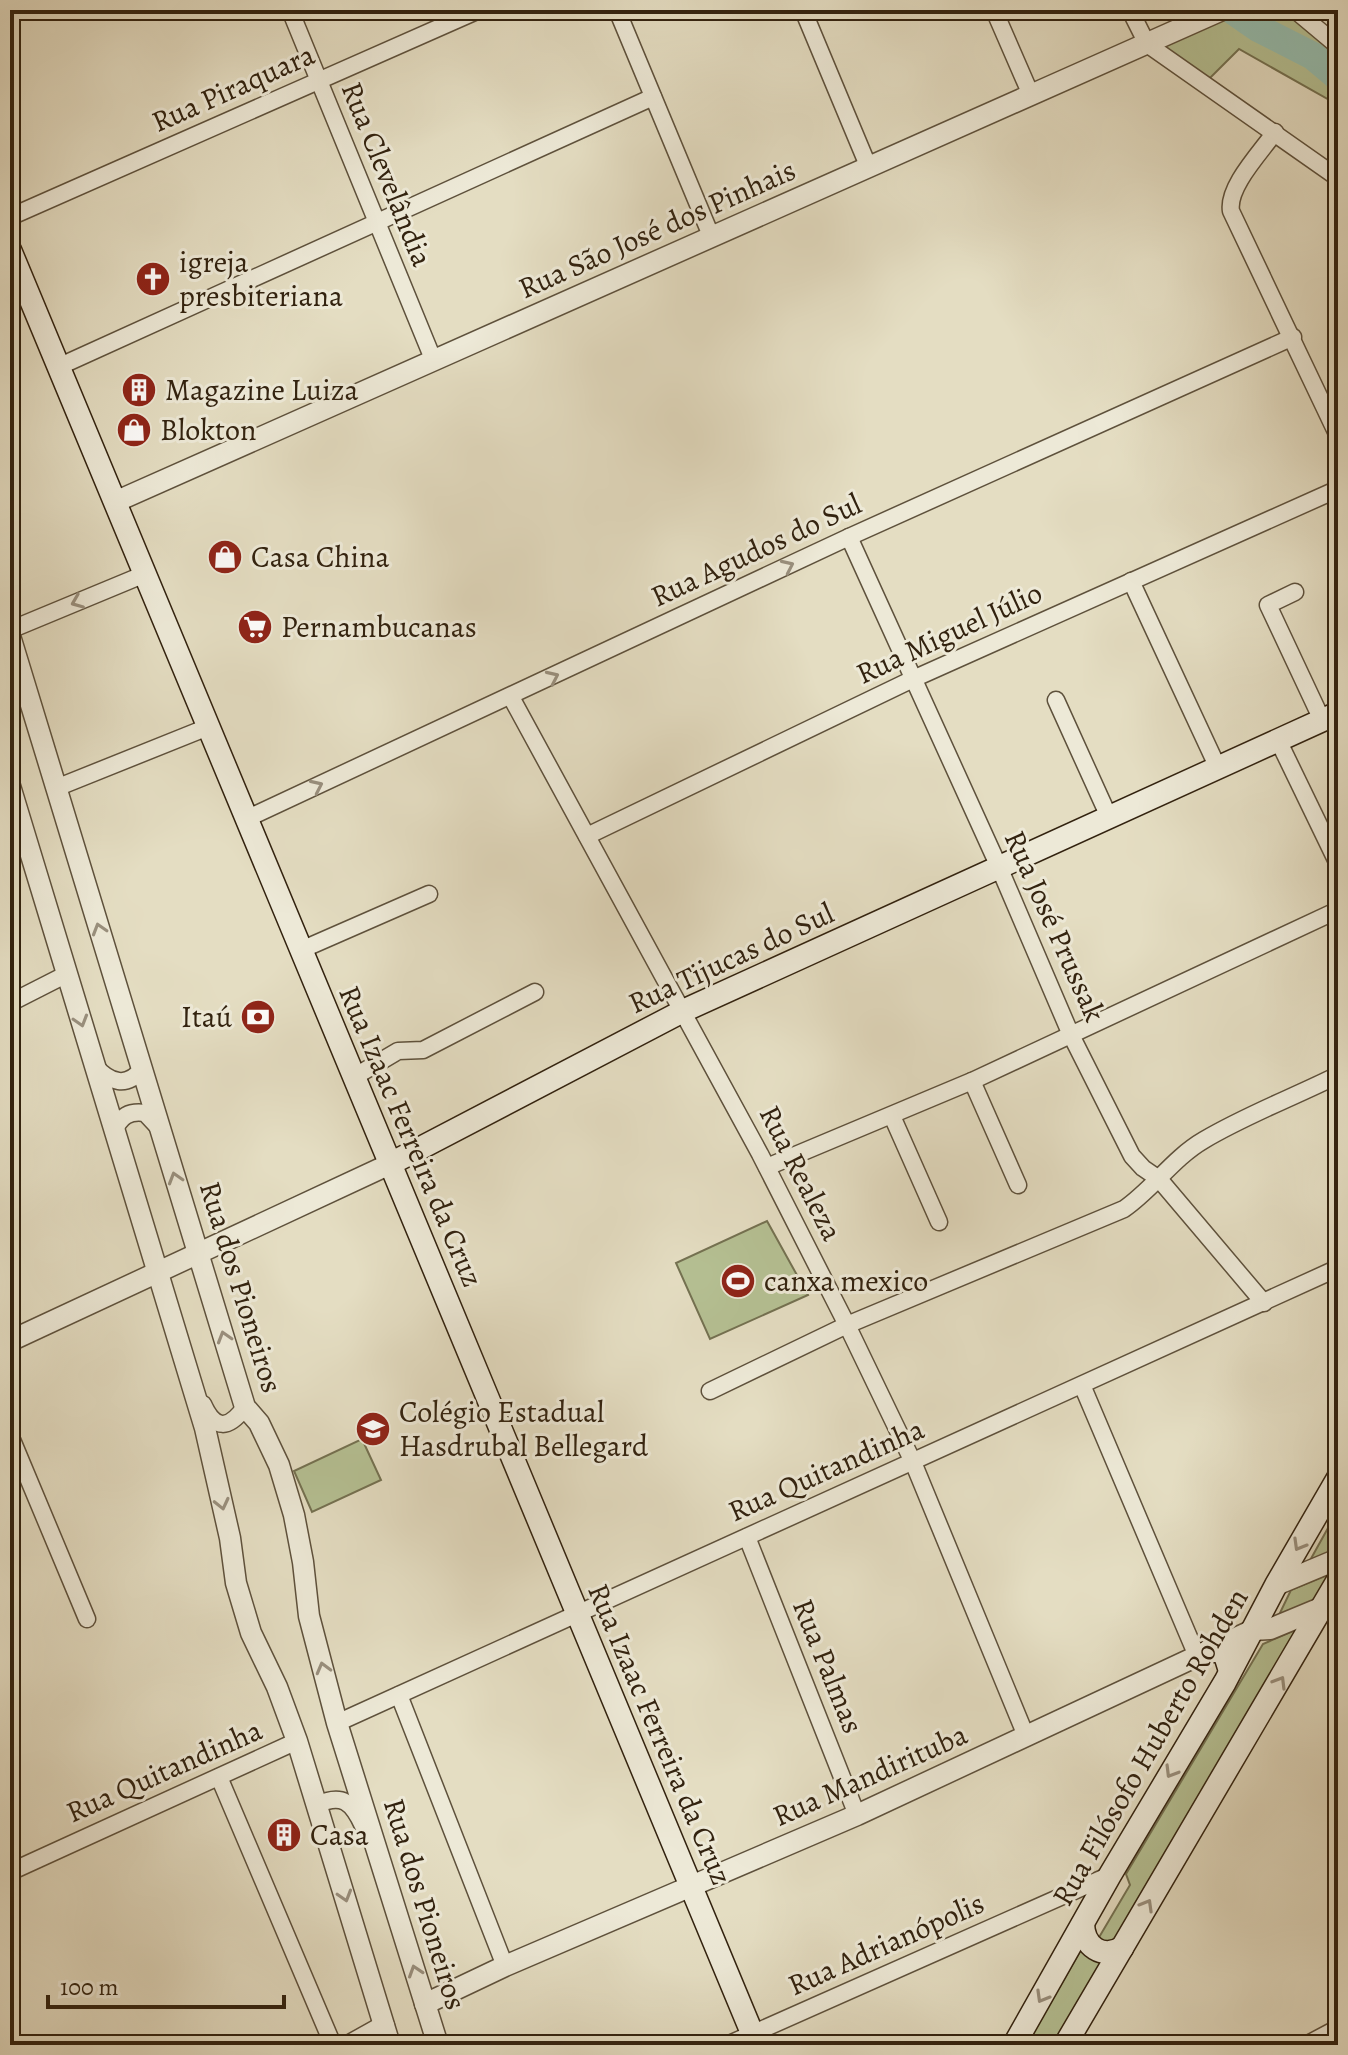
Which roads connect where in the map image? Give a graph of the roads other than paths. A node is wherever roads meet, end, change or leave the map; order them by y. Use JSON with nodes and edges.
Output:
{"nodes":[{"id":1,"x":290,"y":10,"type":"edge"},
{"id":2,"x":479,"y":10,"type":"edge"},
{"id":3,"x":617,"y":10,"type":"edge"},
{"id":4,"x":803,"y":10,"type":"edge"},
{"id":5,"x":994,"y":10,"type":"edge"},
{"id":6,"x":1130,"y":10,"type":"edge"},
{"id":7,"x":1295,"y":10,"type":"edge"},
{"id":8,"x":1217,"y":13,"type":"edge"},
{"id":9,"x":1147,"y":44,"type":"junction"},
{"id":10,"x":1338,"y":46,"type":"edge"},
{"id":11,"x":319,"y":80,"type":"junction"},
{"id":12,"x":1031,"y":95,"type":"junction"},
{"id":13,"x":653,"y":97,"type":"junction"},
{"id":14,"x":1275,"y":132,"type":"junction"},
{"id":15,"x":869,"y":168,"type":"junction"},
{"id":16,"x":1338,"y":178,"type":"edge"},
{"id":17,"x":10,"y":217,"type":"edge"},
{"id":18,"x":377,"y":224,"type":"junction"},
{"id":19,"x":712,"y":238,"type":"junction"},
{"id":20,"x":10,"y":250,"type":"edge"},
{"id":21,"x":20,"y":303,"type":"edge"},
{"id":22,"x":1293,"y":337,"type":"junction"},
{"id":23,"x":433,"y":359,"type":"junction"},
{"id":24,"x":58,"y":367,"type":"junction"},
{"id":25,"x":1338,"y":436,"type":"edge"},
{"id":26,"x":1338,"y":489,"type":"edge"},
{"id":27,"x":115,"y":502,"type":"junction"},
{"id":28,"x":849,"y":537,"type":"junction"},
{"id":29,"x":145,"y":574,"type":"junction"},
{"id":30,"x":1131,"y":581,"type":"junction"},
{"id":31,"x":1295,"y":592,"type":"dead end"},
{"id":32,"x":10,"y":633,"type":"edge"},
{"id":33,"x":913,"y":679,"type":"junction"},
{"id":34,"x":511,"y":697,"type":"junction"},
{"id":35,"x":1056,"y":700,"type":"dead end"},
{"id":36,"x":1330,"y":716,"type":"edge"},
{"id":37,"x":208,"y":727,"type":"junction"},
{"id":38,"x":1278,"y":740,"type":"junction"},
{"id":39,"x":1218,"y":768,"type":"junction"},
{"id":40,"x":10,"y":786,"type":"edge"},
{"id":41,"x":56,"y":788,"type":"junction"},
{"id":42,"x":14,"y":816,"type":"edge"},
{"id":43,"x":1109,"y":817,"type":"junction"},
{"id":44,"x":246,"y":819,"type":"junction"},
{"id":45,"x":587,"y":836,"type":"junction"},
{"id":46,"x":1338,"y":864,"type":"edge"},
{"id":47,"x":999,"y":867,"type":"junction"},
{"id":48,"x":429,"y":894,"type":"dead end"},
{"id":49,"x":1338,"y":910,"type":"edge"},
{"id":50,"x":301,"y":950,"type":"junction"},
{"id":51,"x":67,"y":974,"type":"junction"},
{"id":52,"x":535,"y":992,"type":"dead end"},
{"id":53,"x":10,"y":1003,"type":"edge"},
{"id":54,"x":683,"y":1011,"type":"junction"},
{"id":55,"x":1071,"y":1035,"type":"junction"},
{"id":56,"x":94,"y":1065,"type":"junction"},
{"id":57,"x":142,"y":1069,"type":"junction"},
{"id":58,"x":1338,"y":1075,"type":"edge"},
{"id":59,"x":354,"y":1077,"type":"junction"},
{"id":60,"x":972,"y":1081,"type":"junction"},
{"id":61,"x":892,"y":1116,"type":"junction"},
{"id":62,"x":114,"y":1130,"type":"junction"},
{"id":63,"x":162,"y":1133,"type":"junction"},
{"id":64,"x":390,"y":1164,"type":"junction"},
{"id":65,"x":767,"y":1167,"type":"junction"},
{"id":66,"x":1159,"y":1179,"type":"junction"},
{"id":67,"x":1018,"y":1185,"type":"dead end"},
{"id":68,"x":939,"y":1222,"type":"dead end"},
{"id":69,"x":198,"y":1252,"type":"junction"},
{"id":70,"x":1338,"y":1268,"type":"edge"},
{"id":71,"x":157,"y":1272,"type":"junction"},
{"id":72,"x":1264,"y":1303,"type":"junction"},
{"id":73,"x":847,"y":1325,"type":"junction"},
{"id":74,"x":10,"y":1341,"type":"edge"},
{"id":75,"x":183,"y":1359,"type":"junction"},
{"id":76,"x":1082,"y":1385,"type":"junction"},
{"id":77,"x":710,"y":1391,"type":"dead end"},
{"id":78,"x":245,"y":1407,"type":"junction"},
{"id":79,"x":10,"y":1435,"type":"edge"},
{"id":80,"x":913,"y":1462,"type":"junction"},
{"id":81,"x":1338,"y":1478,"type":"edge"},
{"id":82,"x":747,"y":1537,"type":"junction"},
{"id":83,"x":1338,"y":1559,"type":"edge"},
{"id":84,"x":1338,"y":1580,"type":"edge"},
{"id":85,"x":1276,"y":1585,"type":"junction"},
{"id":86,"x":1330,"y":1604,"type":"edge"},
{"id":87,"x":577,"y":1614,"type":"junction"},
{"id":88,"x":87,"y":1619,"type":"dead end"},
{"id":89,"x":1253,"y":1630,"type":"junction"},
{"id":90,"x":1203,"y":1654,"type":"junction"},
{"id":91,"x":1230,"y":1671,"type":"junction"},
{"id":92,"x":399,"y":1695,"type":"junction"},
{"id":93,"x":337,"y":1723,"type":"junction"},
{"id":94,"x":1026,"y":1736,"type":"junction"},
{"id":95,"x":297,"y":1741,"type":"junction"},
{"id":96,"x":219,"y":1777,"type":"junction"},
{"id":97,"x":317,"y":1805,"type":"junction"},
{"id":98,"x":857,"y":1815,"type":"junction"},
{"id":99,"x":383,"y":1871,"type":"junction"},
{"id":100,"x":10,"y":1872,"type":"edge"},
{"id":101,"x":1110,"y":1875,"type":"junction"},
{"id":102,"x":691,"y":1887,"type":"junction"},
{"id":103,"x":1067,"y":1894,"type":"junction"},
{"id":104,"x":1085,"y":1922,"type":"junction"},
{"id":105,"x":1122,"y":1948,"type":"junction"},
{"id":106,"x":505,"y":1966,"type":"junction"},
{"id":107,"x":425,"y":2004,"type":"junction"},
{"id":108,"x":1338,"y":2028,"type":"edge"},
{"id":109,"x":387,"y":2036,"type":"edge"},
{"id":110,"x":754,"y":2039,"type":"edge"},
{"id":111,"x":333,"y":2045,"type":"edge"},
{"id":112,"x":350,"y":2045,"type":"edge"},
{"id":113,"x":438,"y":2045,"type":"edge"},
{"id":114,"x":727,"y":2045,"type":"edge"},
{"id":115,"x":1014,"y":2045,"type":"edge"},
{"id":116,"x":1065,"y":2045,"type":"edge"},
{"id":117,"x":1306,"y":2045,"type":"edge"}],
"edges":[{"from":1,"to":11,"type":"street","name":"Rua Clevelândia"},
{"from":2,"to":11,"type":"street","name":"Rua Piraquara"},
{"from":3,"to":13,"type":"street"},
{"from":4,"to":15,"type":"street"},
{"from":5,"to":12,"type":"street"},
{"from":6,"to":9,"type":"street"},
{"from":7,"to":10,"type":"street"},
{"from":8,"to":9,"type":"street","name":"Rua São José dos Pinhais"},
{"from":9,"to":12,"type":"street","name":"Rua São José dos Pinhais"},
{"from":9,"to":14,"type":"street"},
{"from":11,"to":17,"type":"street","name":"Rua Piraquara"},
{"from":11,"to":18,"type":"street","name":"Rua Clevelândia"},
{"from":12,"to":15,"type":"street","name":"Rua São José dos Pinhais"},
{"from":13,"to":18,"type":"street"},
{"from":13,"to":19,"type":"street"},
{"from":14,"to":16,"type":"street"},
{"from":14,"to":22,"type":"street"},
{"from":15,"to":19,"type":"street","name":"Rua São José dos Pinhais"},
{"from":18,"to":23,"type":"street","name":"Rua Clevelândia"},
{"from":18,"to":24,"type":"street"},
{"from":19,"to":23,"type":"street","name":"Rua São José dos Pinhais"},
{"from":20,"to":21,"type":"main road","name":"Rua Izaac Ferreira da Cruz"},
{"from":21,"to":24,"type":"main road","name":"Rua Izaac Ferreira da Cruz"},
{"from":22,"to":25,"type":"street"},
{"from":22,"to":28,"type":"street","name":"Rua Agudos do Sul"},
{"from":23,"to":27,"type":"street","name":"Rua São José dos Pinhais"},
{"from":24,"to":27,"type":"main road","name":"Rua Izaac Ferreira da Cruz"},
{"from":26,"to":30,"type":"street","name":"Rua Miguel Júlio"},
{"from":27,"to":29,"type":"main road","name":"Rua Izaac Ferreira da Cruz"},
{"from":28,"to":33,"type":"street","name":"Rua José Prussak"},
{"from":34,"to":28,"type":"street","name":"Rua Agudos do Sul","one_way":true},
{"from":29,"to":32,"type":"street","one_way":true},
{"from":29,"to":37,"type":"main road","name":"Rua Izaac Ferreira da Cruz"},
{"from":30,"to":33,"type":"street","name":"Rua Miguel Júlio"},
{"from":30,"to":39,"type":"street"},
{"from":31,"to":36,"type":"street"},
{"from":32,"to":41,"type":"street","name":"Rua dos Pioneiros"},
{"from":33,"to":45,"type":"street","name":"Rua Miguel Júlio"},
{"from":33,"to":47,"type":"street","name":"Rua José Prussak"},
{"from":44,"to":34,"type":"street","name":"Rua Agudos do Sul","one_way":true},
{"from":34,"to":45,"type":"street","name":"Rua Realeza"},
{"from":35,"to":43,"type":"street"},
{"from":36,"to":38,"type":"main road","name":"Rua Tijucas do Sul"},
{"from":37,"to":41,"type":"street"},
{"from":37,"to":44,"type":"main road","name":"Rua Izaac Ferreira da Cruz"},
{"from":38,"to":39,"type":"main road","name":"Rua Tijucas do Sul"},
{"from":38,"to":46,"type":"street"},
{"from":39,"to":43,"type":"main road","name":"Rua Tijucas do Sul"},
{"from":40,"to":42,"type":"street"},
{"from":57,"to":41,"type":"street","name":"Rua dos Pioneiros","one_way":true},
{"from":42,"to":51,"type":"street"},
{"from":43,"to":47,"type":"main road","name":"Rua Tijucas do Sul"},
{"from":44,"to":50,"type":"main road","name":"Rua Izaac Ferreira da Cruz"},
{"from":45,"to":54,"type":"street","name":"Rua Realeza"},
{"from":47,"to":54,"type":"main road","name":"Rua Tijucas do Sul"},
{"from":47,"to":55,"type":"street","name":"Rua José Prussak"},
{"from":48,"to":50,"type":"street"},
{"from":49,"to":55,"type":"street"},
{"from":50,"to":59,"type":"main road","name":"Rua Izaac Ferreira da Cruz"},
{"from":51,"to":53,"type":"street"},
{"from":51,"to":56,"type":"street","one_way":true},
{"from":52,"to":59,"type":"street"},
{"from":54,"to":64,"type":"main road","name":"Rua Tijucas do Sul"},
{"from":54,"to":65,"type":"street","name":"Rua Realeza"},
{"from":55,"to":60,"type":"street"},
{"from":55,"to":66,"type":"street","name":"Rua José Prussak"},
{"from":56,"to":57,"type":"street"},
{"from":56,"to":62,"type":"street"},
{"from":57,"to":63,"type":"street","name":"Rua dos Pioneiros"},
{"from":58,"to":66,"type":"street"},
{"from":59,"to":64,"type":"main road","name":"Rua Izaac Ferreira da Cruz"},
{"from":60,"to":61,"type":"street"},
{"from":60,"to":67,"type":"street"},
{"from":61,"to":65,"type":"street"},
{"from":61,"to":68,"type":"street"},
{"from":62,"to":63,"type":"street"},
{"from":62,"to":71,"type":"street"},
{"from":69,"to":63,"type":"street","name":"Rua dos Pioneiros","one_way":true},
{"from":64,"to":69,"type":"street","name":"Rua Tijucas do Sul"},
{"from":64,"to":87,"type":"main road","name":"Rua Izaac Ferreira da Cruz"},
{"from":65,"to":73,"type":"street","name":"Rua Realeza"},
{"from":66,"to":72,"type":"street","name":"Rua José Prussak"},
{"from":66,"to":73,"type":"street"},
{"from":69,"to":71,"type":"street","name":"Rua Tijucas do Sul"},
{"from":78,"to":69,"type":"street","name":"Rua dos Pioneiros","one_way":true},
{"from":70,"to":72,"type":"street","name":"Rua Quitandinha"},
{"from":71,"to":74,"type":"street","name":"Rua Tijucas do Sul"},
{"from":71,"to":75,"type":"street"},
{"from":72,"to":76,"type":"street","name":"Rua Quitandinha"},
{"from":73,"to":77,"type":"street"},
{"from":73,"to":80,"type":"street","name":"Rua Realeza"},
{"from":75,"to":78,"type":"street"},
{"from":75,"to":95,"type":"street","one_way":true},
{"from":76,"to":80,"type":"street","name":"Rua Quitandinha"},
{"from":76,"to":90,"type":"street"},
{"from":93,"to":78,"type":"street","name":"Rua dos Pioneiros","one_way":true},
{"from":79,"to":88,"type":"street"},
{"from":80,"to":82,"type":"street","name":"Rua Quitandinha"},
{"from":80,"to":94,"type":"street","name":"Rua Realeza"},
{"from":81,"to":85,"type":"main road","name":"Rua Filósofo Huberto Rohden","one_way":true},
{"from":82,"to":87,"type":"street","name":"Rua Quitandinha"},
{"from":82,"to":98,"type":"street","name":"Rua Palmas"},
{"from":83,"to":85,"type":"street"},
{"from":84,"to":86,"type":"main road"},
{"from":85,"to":89,"type":"main road","name":"Rua Filósofo Huberto Rohden"},
{"from":86,"to":89,"type":"street","name":"Rua Mandirituba"},
{"from":105,"to":86,"type":"main road","one_way":true},
{"from":87,"to":92,"type":"street","name":"Rua Quitandinha"},
{"from":87,"to":102,"type":"main road","name":"Rua Izaac Ferreira da Cruz"},
{"from":89,"to":90,"type":"street","name":"Rua Mandirituba"},
{"from":89,"to":91,"type":"main road","name":"Rua Filósofo Huberto Rohden"},
{"from":90,"to":91,"type":"main road"},
{"from":90,"to":94,"type":"street","name":"Rua Mandirituba"},
{"from":91,"to":101,"type":"main road","name":"Rua Filósofo Huberto Rohden","one_way":true},
{"from":92,"to":93,"type":"street","name":"Rua Quitandinha"},
{"from":92,"to":106,"type":"street"},
{"from":93,"to":99,"type":"street","name":"Rua dos Pioneiros"},
{"from":94,"to":98,"type":"street","name":"Rua Mandirituba"},
{"from":95,"to":96,"type":"street","name":"Rua Quitandinha"},
{"from":95,"to":97,"type":"street"},
{"from":96,"to":100,"type":"street","name":"Rua Quitandinha"},
{"from":96,"to":111,"type":"street"},
{"from":97,"to":99,"type":"street"},
{"from":97,"to":109,"type":"street","one_way":true},
{"from":98,"to":102,"type":"street","name":"Rua Mandirituba"},
{"from":107,"to":99,"type":"street","name":"Rua dos Pioneiros","one_way":true},
{"from":101,"to":103,"type":"street","name":"Rua Adrianópolis"},
{"from":101,"to":104,"type":"main road","name":"Rua Filósofo Huberto Rohden"},
{"from":102,"to":106,"type":"street","name":"Rua Mandirituba"},
{"from":102,"to":110,"type":"main road","name":"Rua Izaac Ferreira da Cruz"},
{"from":103,"to":104,"type":"street"},
{"from":103,"to":110,"type":"street","name":"Rua Adrianópolis"},
{"from":104,"to":105,"type":"main road"},
{"from":104,"to":115,"type":"main road","name":"Rua Filósofo Huberto Rohden","one_way":true},
{"from":105,"to":116,"type":"main road"},
{"from":106,"to":107,"type":"street","name":"Rua Mandirituba"},
{"from":107,"to":113,"type":"street","name":"Rua dos Pioneiros"},
{"from":108,"to":117,"type":"street"},
{"from":109,"to":112,"type":"street"},
{"from":110,"to":114,"type":"street","name":"Rua Adrianópolis"}]}
